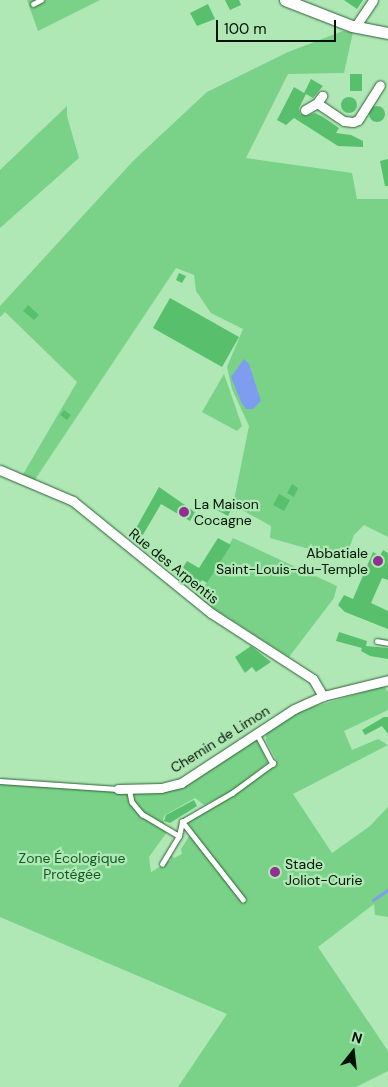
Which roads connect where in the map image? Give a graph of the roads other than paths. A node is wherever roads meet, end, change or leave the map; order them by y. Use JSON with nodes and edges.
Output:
{"nodes":[{"id":1,"x":41,"y":0,"type":"edge"},
{"id":2,"x":285,"y":0,"type":"edge"},
{"id":3,"x":373,"y":0,"type":"edge"},
{"id":4,"x":33,"y":4,"type":"dead end"},
{"id":5,"x":355,"y":26,"type":"junction"},
{"id":6,"x":388,"y":33,"type":"edge"},
{"id":7,"x":382,"y":83,"type":"edge"},
{"id":8,"x":305,"y":110,"type":"dead end"},
{"id":9,"x":0,"y":470,"type":"edge"},
{"id":10,"x":376,"y":641,"type":"dead end"},
{"id":11,"x":388,"y":643,"type":"edge"},
{"id":12,"x":388,"y":680,"type":"edge"},
{"id":13,"x":322,"y":696,"type":"junction"},
{"id":14,"x":256,"y":732,"type":"junction"},
{"id":15,"x":0,"y":781,"type":"edge"},
{"id":16,"x":129,"y":788,"type":"junction"},
{"id":17,"x":118,"y":789,"type":"joint"},
{"id":18,"x":182,"y":822,"type":"junction"},
{"id":19,"x":179,"y":836,"type":"junction"},
{"id":20,"x":162,"y":864,"type":"dead end"},
{"id":21,"x":243,"y":900,"type":"dead end"}],
"edges":[{"from":1,"to":4,"type":"lane"},
{"from":2,"to":5,"type":"main road"},
{"from":3,"to":5,"type":"street"},
{"from":5,"to":6,"type":"main road"},
{"from":7,"to":8,"type":"street"},
{"from":9,"to":13,"type":"street","name":"Rue des Arpentis"},
{"from":10,"to":11,"type":"lane"},
{"from":12,"to":13,"type":"street","name":"Chemin de Limon"},
{"from":13,"to":14,"type":"street","name":"Chemin de Limon"},
{"from":14,"to":16,"type":"street","name":"Chemin de Limon"},
{"from":14,"to":18,"type":"lane"},
{"from":15,"to":17,"type":"lane","name":"Chemin de Limon"},
{"from":16,"to":17,"type":"street","name":"Chemin de Limon"},
{"from":16,"to":19,"type":"lane"},
{"from":18,"to":19,"type":"lane"},
{"from":18,"to":21,"type":"lane"},
{"from":19,"to":20,"type":"lane"}]}
